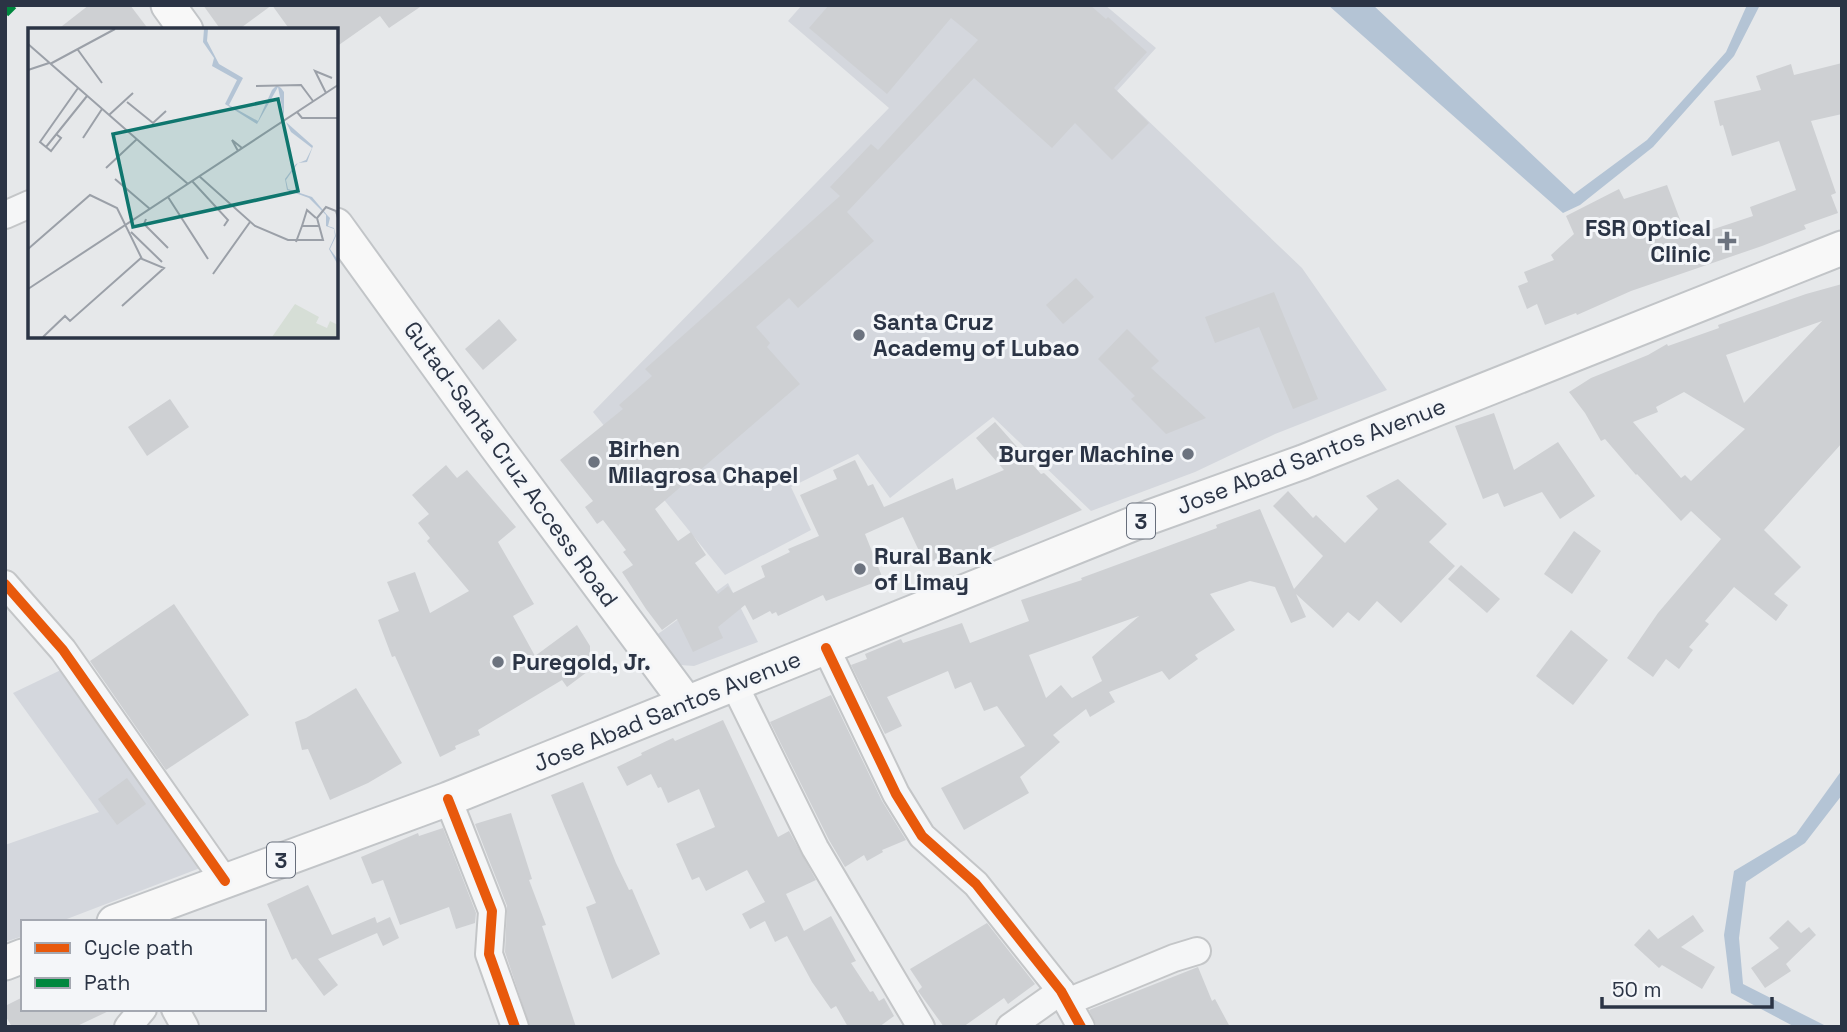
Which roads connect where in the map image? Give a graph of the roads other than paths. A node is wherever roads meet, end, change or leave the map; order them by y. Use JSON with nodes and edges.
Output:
{"nodes":[{"id":1,"x":168,"y":5,"type":"edge"},
{"id":2,"x":185,"y":28,"type":"edge"},
{"id":3,"x":28,"y":205,"type":"edge"},
{"id":4,"x":5,"y":215,"type":"edge"},
{"id":5,"x":338,"y":228,"type":"edge"},
{"id":6,"x":1839,"y":249,"type":"edge"},
{"id":7,"x":5,"y":583,"type":"edge"},
{"id":8,"x":826,"y":648,"type":"junction"},
{"id":9,"x":734,"y":684,"type":"junction"},
{"id":10,"x":686,"y":702,"type":"junction"},
{"id":11,"x":448,"y":799,"type":"junction"},
{"id":12,"x":225,"y":881,"type":"junction"},
{"id":13,"x":134,"y":918,"type":"edge"},
{"id":14,"x":1197,"y":951,"type":"dead end"},
{"id":15,"x":1064,"y":997,"type":"junction"},
{"id":16,"x":140,"y":1011,"type":"edge"},
{"id":17,"x":176,"y":1011,"type":"edge"},
{"id":18,"x":128,"y":1027,"type":"edge"},
{"id":19,"x":185,"y":1027,"type":"edge"},
{"id":20,"x":515,"y":1027,"type":"edge"},
{"id":21,"x":921,"y":1027,"type":"edge"},
{"id":22,"x":1010,"y":1027,"type":"edge"},
{"id":23,"x":1080,"y":1027,"type":"edge"}],
"edges":[{"from":1,"to":2,"type":"main road"},
{"from":3,"to":4,"type":"street"},
{"from":5,"to":10,"type":"main road","name":"Gutad-Santa Cruz Access Road"},
{"from":6,"to":8,"type":"main road","name":"Jose Abad Santos Avenue","number":"3"},
{"from":7,"to":12,"type":"street"},
{"from":8,"to":9,"type":"main road","name":"Jose Abad Santos Avenue","number":"3"},
{"from":8,"to":15,"type":"street"},
{"from":9,"to":10,"type":"main road","name":"Jose Abad Santos Avenue","number":"3"},
{"from":9,"to":21,"type":"street"},
{"from":10,"to":11,"type":"main road","name":"Jose Abad Santos Avenue","number":"3"},
{"from":11,"to":12,"type":"main road","name":"Jose Abad Santos Avenue","number":"3"},
{"from":11,"to":20,"type":"street"},
{"from":12,"to":13,"type":"main road","name":"Jose Abad Santos Avenue","number":"3"},
{"from":14,"to":15,"type":"street"},
{"from":15,"to":22,"type":"street"},
{"from":15,"to":23,"type":"street"},
{"from":16,"to":18,"type":"street"},
{"from":17,"to":19,"type":"street"}]}
